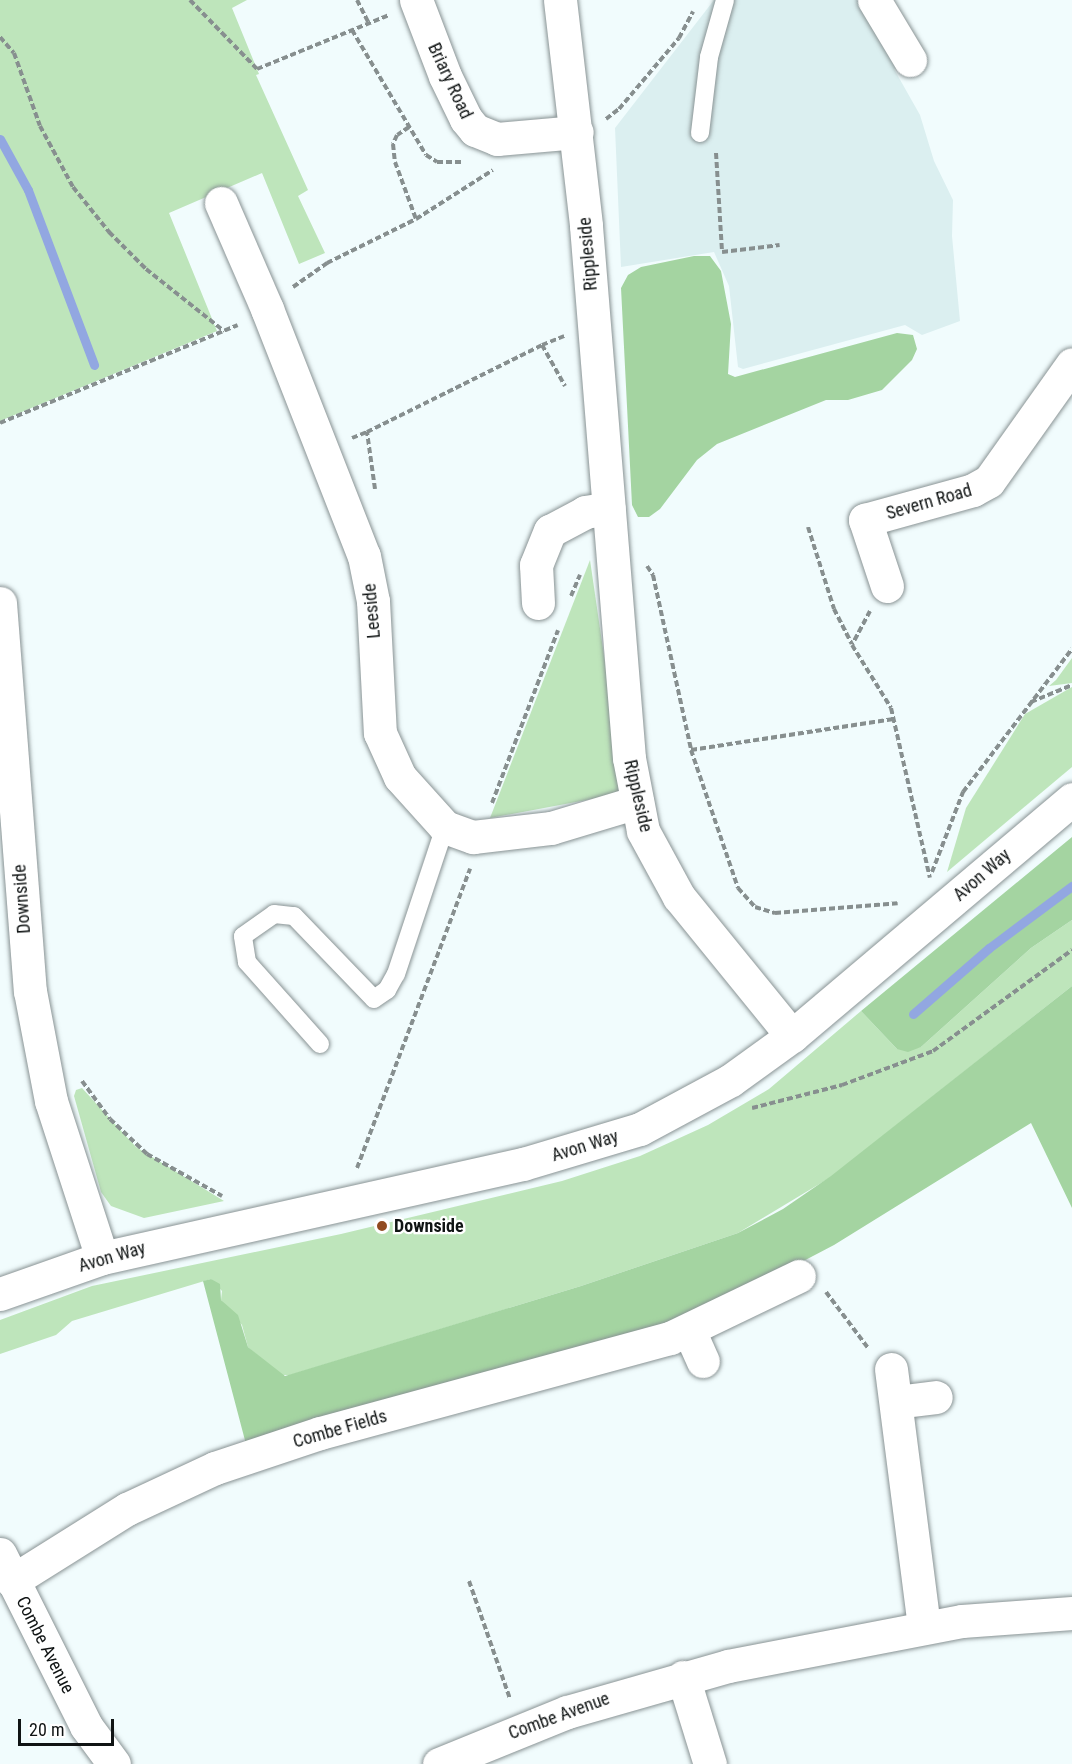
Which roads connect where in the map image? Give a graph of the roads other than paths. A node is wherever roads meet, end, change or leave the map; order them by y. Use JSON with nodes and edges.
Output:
{"nodes":[{"id":1,"x":560,"y":0,"type":"edge"},
{"id":2,"x":725,"y":0,"type":"edge"},
{"id":3,"x":874,"y":0,"type":"edge"},
{"id":4,"x":417,"y":2,"type":"edge"},
{"id":5,"x":909,"y":60,"type":"dead end"},
{"id":6,"x":701,"y":124,"type":"road end"},
{"id":7,"x":577,"y":132,"type":"junction"},
{"id":8,"x":221,"y":204,"type":"dead end"},
{"id":9,"x":1072,"y":364,"type":"edge"},
{"id":10,"x":609,"y":508,"type":"junction"},
{"id":11,"x":887,"y":586,"type":"dead end"},
{"id":12,"x":0,"y":603,"type":"edge"},
{"id":13,"x":550,"y":612,"type":"road end"},
{"id":14,"x":1072,"y":799,"type":"edge"},
{"id":15,"x":637,"y":802,"type":"junction"},
{"id":16,"x":445,"y":827,"type":"junction"},
{"id":17,"x":792,"y":1036,"type":"junction"},
{"id":18,"x":320,"y":1044,"type":"dead end"},
{"id":19,"x":102,"y":1258,"type":"junction"},
{"id":20,"x":811,"y":1282,"type":"road end"},
{"id":21,"x":0,"y":1293,"type":"edge"},
{"id":22,"x":689,"y":1330,"type":"junction"},
{"id":23,"x":881,"y":1360,"type":"road end"},
{"id":24,"x":703,"y":1361,"type":"dead end"},
{"id":25,"x":936,"y":1397,"type":"dead end"},
{"id":26,"x":896,"y":1402,"type":"junction"},
{"id":27,"x":6,"y":1568,"type":"edge"},
{"id":28,"x":1072,"y":1613,"type":"edge"},
{"id":29,"x":924,"y":1628,"type":"junction"},
{"id":30,"x":683,"y":1677,"type":"junction"},
{"id":31,"x":114,"y":1764,"type":"edge"},
{"id":32,"x":438,"y":1764,"type":"edge"},
{"id":33,"x":710,"y":1764,"type":"edge"}],
"edges":[{"from":1,"to":7,"type":"street","name":"Rippleside"},
{"from":2,"to":6,"type":"lane"},
{"from":3,"to":5,"type":"street"},
{"from":4,"to":7,"type":"street","name":"Briary Road"},
{"from":7,"to":10,"type":"street","name":"Rippleside"},
{"from":8,"to":16,"type":"street","name":"Leeside"},
{"from":9,"to":11,"type":"street","name":"Severn Road"},
{"from":10,"to":13,"type":"street"},
{"from":10,"to":15,"type":"street","name":"Rippleside"},
{"from":12,"to":19,"type":"street","name":"Downside"},
{"from":14,"to":17,"type":"street","name":"Avon Way"},
{"from":15,"to":16,"type":"street"},
{"from":15,"to":17,"type":"street","name":"Rippleside"},
{"from":16,"to":18,"type":"lane"},
{"from":17,"to":19,"type":"street","name":"Avon Way"},
{"from":19,"to":21,"type":"street","name":"Avon Way"},
{"from":20,"to":22,"type":"street","name":"Combe Fields"},
{"from":22,"to":24,"type":"street"},
{"from":22,"to":27,"type":"street","name":"Combe Fields"},
{"from":23,"to":26,"type":"street"},
{"from":25,"to":26,"type":"street"},
{"from":26,"to":29,"type":"street"},
{"from":27,"to":31,"type":"street","name":"Combe Avenue"},
{"from":28,"to":29,"type":"street","name":"Combe Avenue"},
{"from":29,"to":30,"type":"street","name":"Combe Avenue"},
{"from":30,"to":32,"type":"street","name":"Combe Avenue"},
{"from":30,"to":33,"type":"street"}]}
